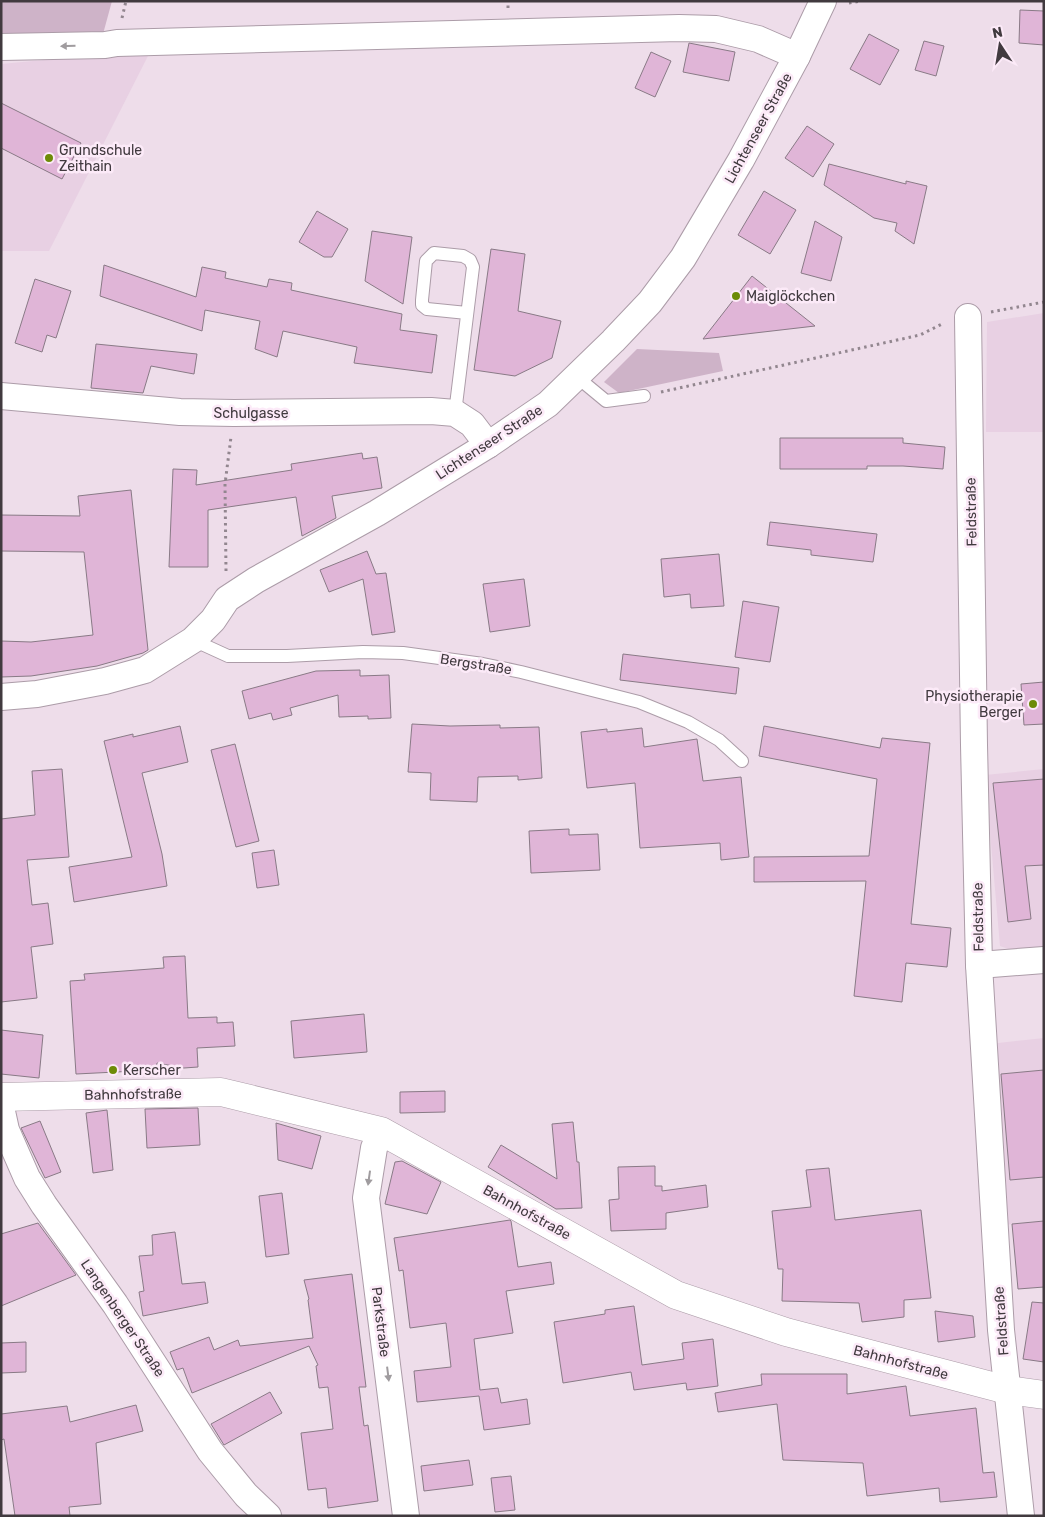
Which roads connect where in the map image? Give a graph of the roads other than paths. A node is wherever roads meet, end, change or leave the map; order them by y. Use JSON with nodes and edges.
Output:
{"nodes":[{"id":1,"x":823,"y":1,"type":"edge"},
{"id":2,"x":1,"y":47,"type":"edge"},
{"id":3,"x":797,"y":56,"type":"junction"},
{"id":4,"x":467,"y":313,"type":"junction"},
{"id":5,"x":968,"y":317,"type":"road end"},
{"id":6,"x":577,"y":377,"type":"junction"},
{"id":7,"x":1,"y":396,"type":"edge"},
{"id":8,"x":644,"y":396,"type":"road end"},
{"id":9,"x":455,"y":413,"type":"junction"},
{"id":10,"x":488,"y":445,"type":"junction"},
{"id":11,"x":193,"y":640,"type":"junction"},
{"id":12,"x":1,"y":697,"type":"edge"},
{"id":13,"x":742,"y":761,"type":"dead end"},
{"id":14,"x":1044,"y":960,"type":"edge"},
{"id":15,"x":979,"y":965,"type":"junction"},
{"id":16,"x":1,"y":1097,"type":"edge"},
{"id":17,"x":1,"y":1107,"type":"edge"},
{"id":18,"x":381,"y":1130,"type":"junction"},
{"id":19,"x":1007,"y":1390,"type":"junction"},
{"id":20,"x":1044,"y":1395,"type":"edge"},
{"id":21,"x":268,"y":1516,"type":"edge"},
{"id":22,"x":406,"y":1516,"type":"edge"},
{"id":23,"x":1021,"y":1516,"type":"edge"}],
"edges":[{"from":1,"to":3,"type":"street","name":"Lichtenseer Straße"},
{"from":3,"to":2,"type":"street","one_way":true},
{"from":3,"to":6,"type":"street","name":"Lichtenseer Straße"},
{"from":4,"to":4,"type":"lane"},
{"from":4,"to":9,"type":"lane"},
{"from":5,"to":15,"type":"street","name":"Feldstraße"},
{"from":6,"to":8,"type":"lane"},
{"from":6,"to":10,"type":"street","name":"Lichtenseer Straße"},
{"from":7,"to":9,"type":"street","name":"Schulgasse"},
{"from":9,"to":10,"type":"street"},
{"from":10,"to":11,"type":"street","name":"Lichtenseer Straße"},
{"from":11,"to":12,"type":"street","name":"Lichtenseer Straße"},
{"from":11,"to":13,"type":"lane","name":"Bergstraße"},
{"from":14,"to":15,"type":"street"},
{"from":15,"to":19,"type":"street","name":"Feldstraße"},
{"from":16,"to":18,"type":"street","name":"Bahnhofstraße"},
{"from":17,"to":21,"type":"street","name":"Langenberger Straße"},
{"from":18,"to":19,"type":"street","name":"Bahnhofstraße"},
{"from":18,"to":22,"type":"street","name":"Parkstraße","one_way":true},
{"from":19,"to":20,"type":"street","name":"Bahnhofstraße"},
{"from":19,"to":23,"type":"street","name":"Feldstraße"}]}
